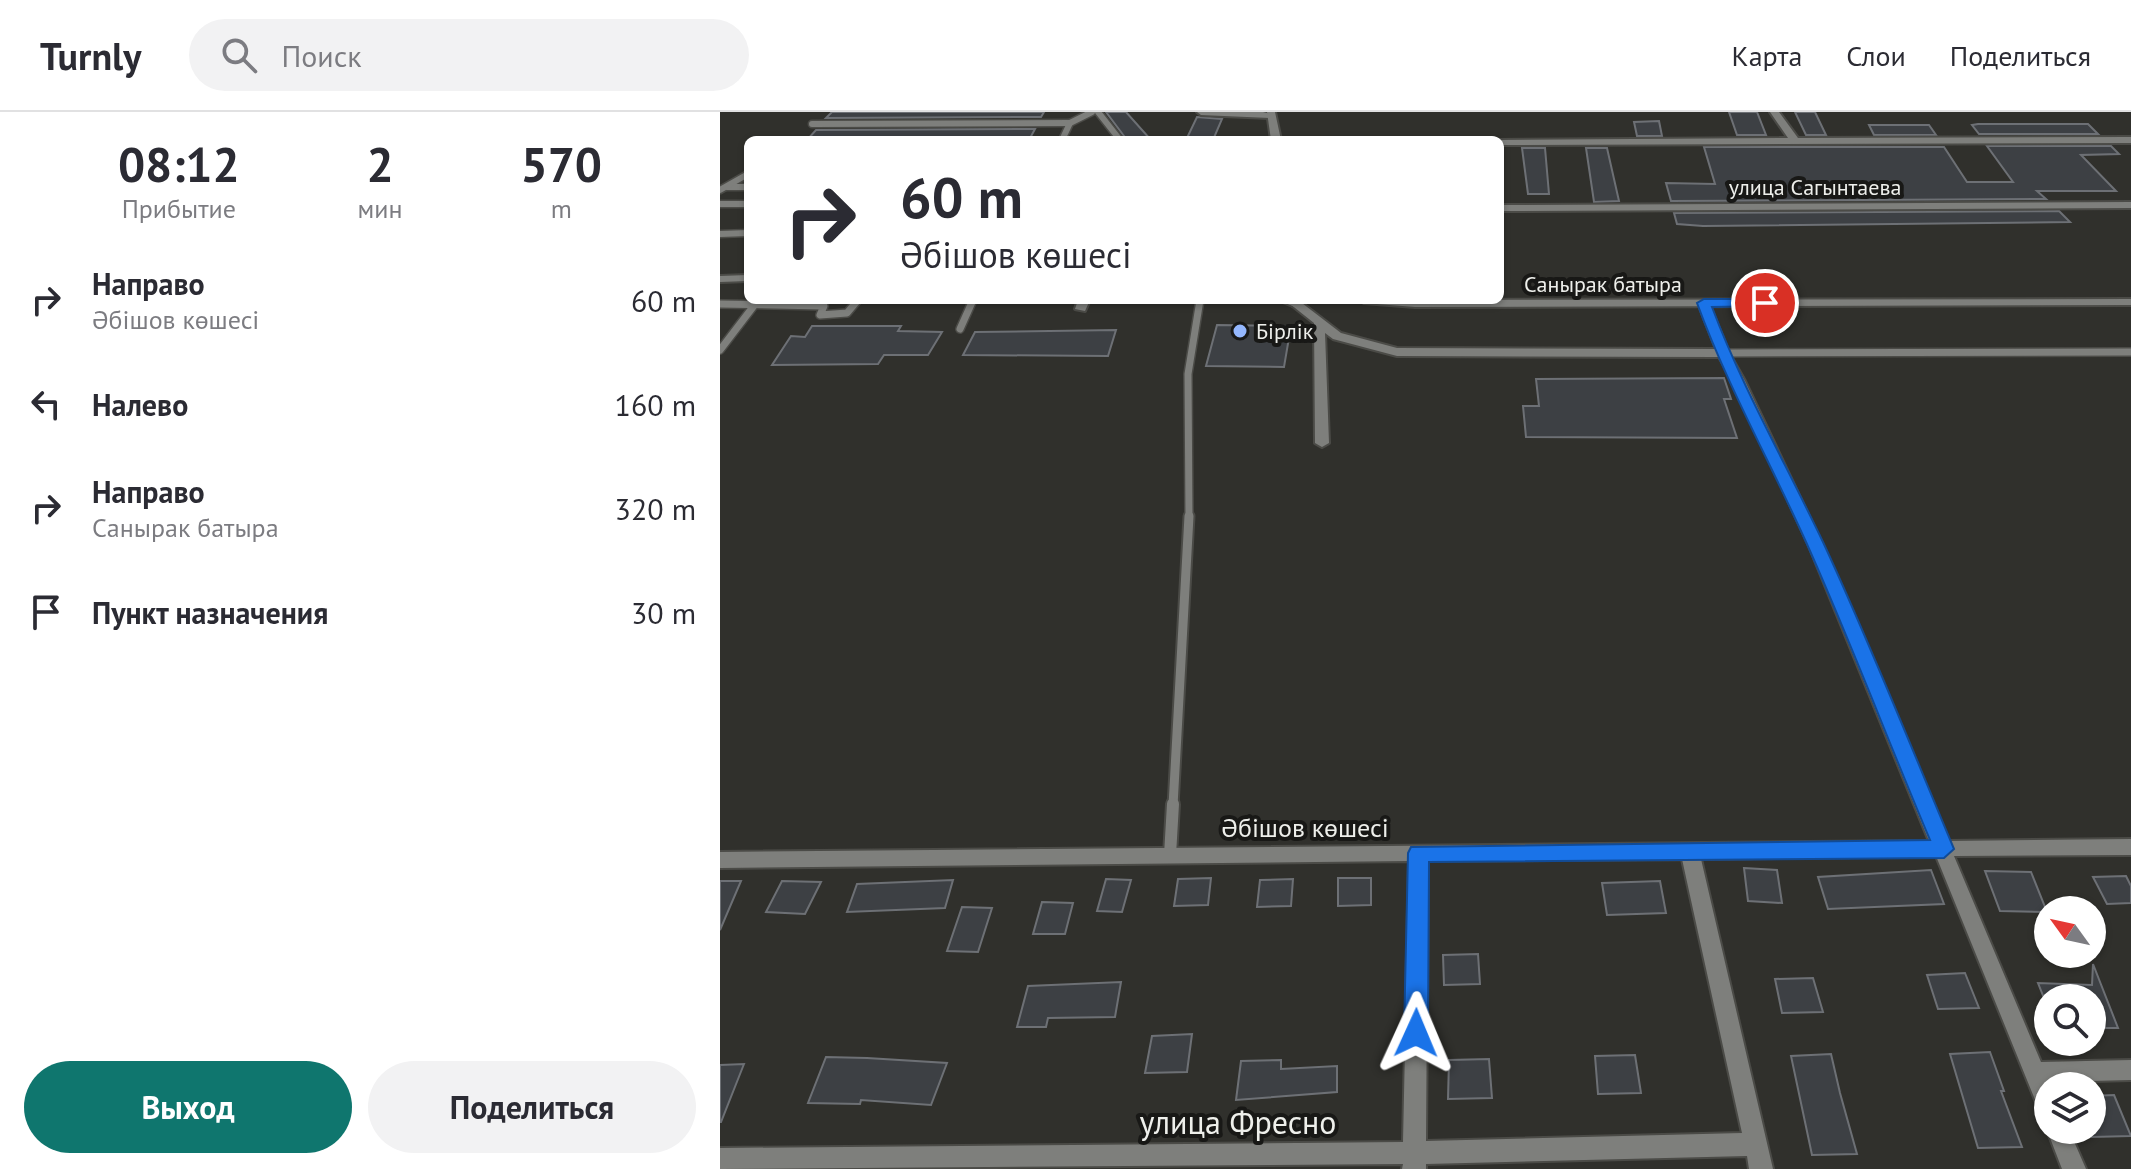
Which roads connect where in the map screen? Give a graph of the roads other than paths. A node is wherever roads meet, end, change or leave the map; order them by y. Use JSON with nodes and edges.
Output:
{"nodes":[{"id":1,"x":1092,"y":112,"type":"edge"},
{"id":2,"x":1098,"y":112,"type":"edge"},
{"id":3,"x":1201,"y":112,"type":"edge"},
{"id":4,"x":1774,"y":112,"type":"edge"},
{"id":5,"x":1270,"y":114,"type":"edge"},
{"id":6,"x":1070,"y":123,"type":"junction"},
{"id":7,"x":812,"y":124,"type":"dead end"},
{"id":8,"x":1064,"y":136,"type":"edge"},
{"id":9,"x":1117,"y":136,"type":"edge"},
{"id":10,"x":1275,"y":136,"type":"edge"},
{"id":11,"x":2131,"y":140,"type":"edge"},
{"id":12,"x":1795,"y":141,"type":"junction"},
{"id":13,"x":1504,"y":142,"type":"edge"},
{"id":14,"x":744,"y":176,"type":"edge"},
{"id":15,"x":744,"y":187,"type":"edge"},
{"id":16,"x":723,"y":189,"type":"edge"},
{"id":17,"x":720,"y":204,"type":"edge"},
{"id":18,"x":744,"y":204,"type":"edge"},
{"id":19,"x":2131,"y":205,"type":"edge"},
{"id":20,"x":1504,"y":208,"type":"edge"},
{"id":21,"x":744,"y":233,"type":"edge"},
{"id":22,"x":720,"y":234,"type":"edge"},
{"id":23,"x":744,"y":278,"type":"edge"},
{"id":24,"x":720,"y":279,"type":"edge"},
{"id":25,"x":2131,"y":302,"type":"edge"},
{"id":26,"x":744,"y":303,"type":"edge"},
{"id":27,"x":1704,"y":303,"type":"junction"},
{"id":28,"x":720,"y":304,"type":"edge"},
{"id":29,"x":755,"y":304,"type":"edge"},
{"id":30,"x":779,"y":304,"type":"edge"},
{"id":31,"x":855,"y":304,"type":"edge"},
{"id":32,"x":971,"y":304,"type":"edge"},
{"id":33,"x":1199,"y":304,"type":"edge"},
{"id":34,"x":1294,"y":304,"type":"edge"},
{"id":35,"x":1504,"y":304,"type":"edge"},
{"id":36,"x":1319,"y":324,"type":"junction"},
{"id":37,"x":960,"y":329,"type":"dead end"},
{"id":38,"x":720,"y":350,"type":"edge"},
{"id":39,"x":2131,"y":352,"type":"edge"},
{"id":40,"x":1723,"y":353,"type":"junction"},
{"id":41,"x":1322,"y":443,"type":"dead end"},
{"id":42,"x":2131,"y":847,"type":"edge"},
{"id":43,"x":1944,"y":849,"type":"junction"},
{"id":44,"x":1690,"y":852,"type":"junction"},
{"id":45,"x":1419,"y":853,"type":"junction"},
{"id":46,"x":1170,"y":855,"type":"junction"},
{"id":47,"x":720,"y":860,"type":"edge"},
{"id":48,"x":2131,"y":1070,"type":"edge"},
{"id":49,"x":2035,"y":1072,"type":"joint"},
{"id":50,"x":1757,"y":1144,"type":"junction"},
{"id":51,"x":2064,"y":1144,"type":"edge"},
{"id":52,"x":720,"y":1159,"type":"edge"},
{"id":53,"x":1414,"y":1161,"type":"edge"},
{"id":54,"x":1761,"y":1169,"type":"edge"},
{"id":55,"x":2074,"y":1169,"type":"edge"}],
"edges":[{"from":1,"to":6,"type":"lane"},
{"from":2,"to":9,"type":"lane"},
{"from":3,"to":5,"type":"street"},
{"from":4,"to":12,"type":"street"},
{"from":5,"to":10,"type":"street"},
{"from":6,"to":7,"type":"lane"},
{"from":6,"to":8,"type":"lane"},
{"from":11,"to":12,"type":"street"},
{"from":12,"to":13,"type":"street"},
{"from":14,"to":16,"type":"lane"},
{"from":15,"to":16,"type":"lane"},
{"from":17,"to":18,"type":"lane"},
{"from":19,"to":20,"type":"street","name":"улица Сагынтаева"},
{"from":21,"to":22,"type":"lane"},
{"from":23,"to":24,"type":"street"},
{"from":25,"to":27,"type":"street","name":"Санырак батыра"},
{"from":26,"to":28,"type":"lane"},
{"from":27,"to":35,"type":"street","name":"Санырак батыра"},
{"from":27,"to":40,"type":"street"},
{"from":29,"to":38,"type":"lane"},
{"from":30,"to":31,"type":"lane"},
{"from":32,"to":37,"type":"lane"},
{"from":33,"to":46,"type":"lane"},
{"from":34,"to":36,"type":"street"},
{"from":36,"to":40,"type":"street"},
{"from":36,"to":41,"type":"street"},
{"from":39,"to":40,"type":"lane"},
{"from":40,"to":43,"type":"street"},
{"from":42,"to":43,"type":"street","name":"Әбішов көшесі"},
{"from":43,"to":44,"type":"street","name":"Әбішов көшесі"},
{"from":43,"to":49,"type":"street"},
{"from":44,"to":45,"type":"street","name":"Әбішов көшесі"},
{"from":44,"to":50,"type":"street"},
{"from":45,"to":46,"type":"street","name":"Әбішов көшесі"},
{"from":45,"to":53,"type":"street"},
{"from":46,"to":47,"type":"street","name":"Әбішов көшесі"},
{"from":48,"to":49,"type":"street"},
{"from":50,"to":53,"type":"street","name":"улица Фресно"},
{"from":50,"to":54,"type":"street"},
{"from":51,"to":55,"type":"street"},
{"from":52,"to":53,"type":"street","name":"улица Фресно"}]}
